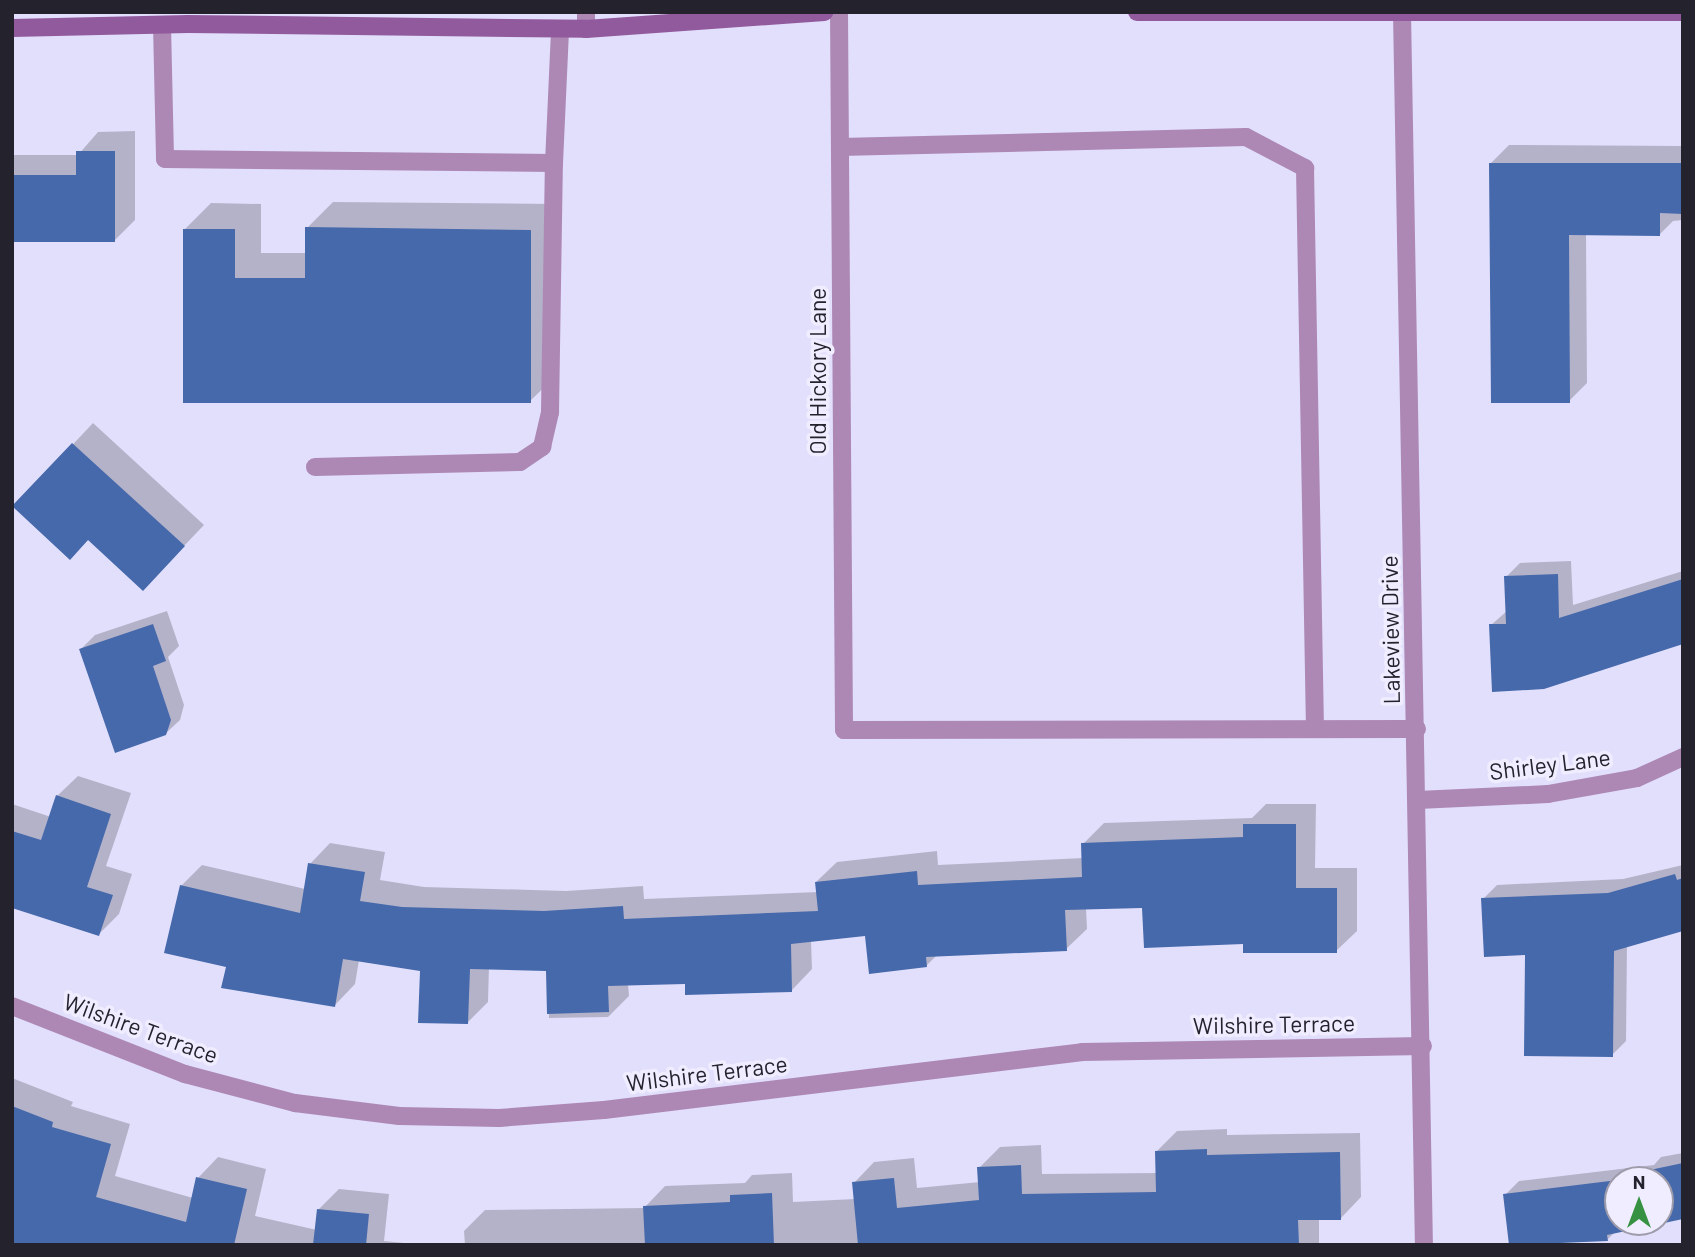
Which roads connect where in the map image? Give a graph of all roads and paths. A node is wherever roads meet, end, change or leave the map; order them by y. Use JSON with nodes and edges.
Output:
{"nodes":[{"id":1,"x":824,"y":12,"type":"edge"},
{"id":2,"x":839,"y":12,"type":"edge"},
{"id":3,"x":1137,"y":12,"type":"edge"},
{"id":4,"x":1683,"y":12,"type":"edge"},
{"id":5,"x":1402,"y":13,"type":"edge"},
{"id":6,"x":186,"y":18,"type":"edge"},
{"id":7,"x":586,"y":20,"type":"edge"},
{"id":8,"x":162,"y":25,"type":"junction"},
{"id":9,"x":12,"y":28,"type":"edge"},
{"id":10,"x":560,"y":29,"type":"junction"},
{"id":11,"x":840,"y":147,"type":"junction"},
{"id":12,"x":554,"y":163,"type":"junction"},
{"id":13,"x":315,"y":467,"type":"dead end"},
{"id":14,"x":1315,"y":729,"type":"junction"},
{"id":15,"x":1417,"y":729,"type":"junction"},
{"id":16,"x":1683,"y":757,"type":"edge"},
{"id":17,"x":1418,"y":800,"type":"junction"},
{"id":18,"x":12,"y":1006,"type":"edge"},
{"id":19,"x":1423,"y":1046,"type":"junction"},
{"id":20,"x":1424,"y":1245,"type":"edge"}],
"edges":[{"from":1,"to":7,"type":"street"},
{"from":2,"to":11,"type":"street","name":"Old Hickory Lane"},
{"from":3,"to":5,"type":"street"},
{"from":4,"to":5,"type":"street"},
{"from":5,"to":15,"type":"street","name":"Lakeview Drive"},
{"from":6,"to":8,"type":"street"},
{"from":6,"to":10,"type":"street"},
{"from":7,"to":10,"type":"street"},
{"from":8,"to":9,"type":"street"},
{"from":8,"to":12,"type":"street"},
{"from":10,"to":12,"type":"street"},
{"from":11,"to":14,"type":"street"},
{"from":11,"to":14,"type":"street","name":"Old Hickory Lane"},
{"from":12,"to":13,"type":"street"},
{"from":14,"to":15,"type":"street"},
{"from":15,"to":17,"type":"street","name":"Lakeview Drive"},
{"from":16,"to":17,"type":"street","name":"Shirley Lane"},
{"from":17,"to":19,"type":"street","name":"Lakeview Drive"},
{"from":18,"to":19,"type":"street","name":"Wilshire Terrace"},
{"from":19,"to":20,"type":"street","name":"Lakeview Drive"}]}
